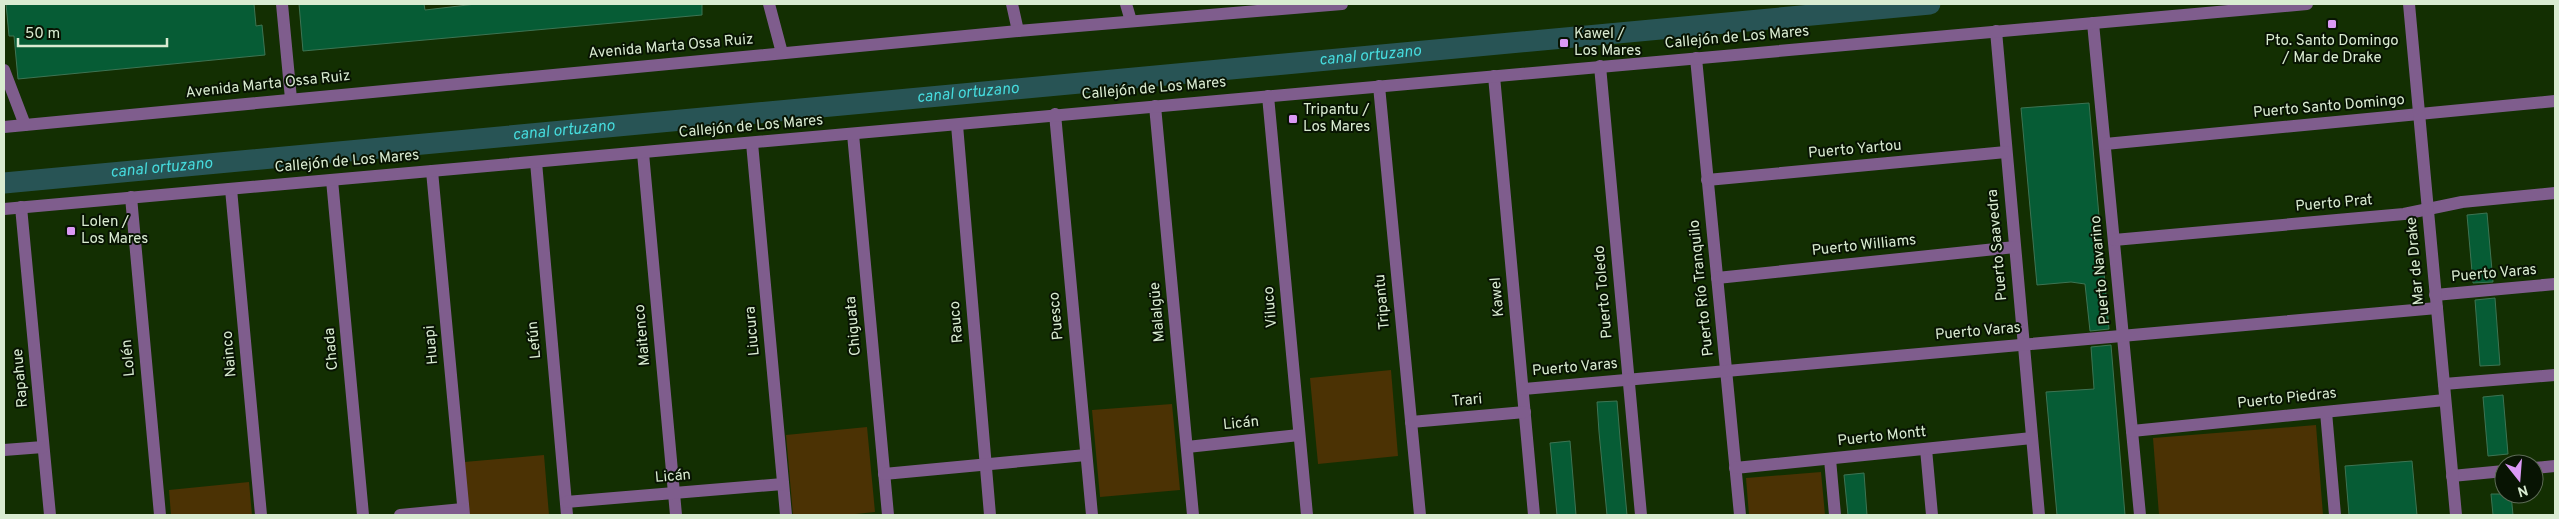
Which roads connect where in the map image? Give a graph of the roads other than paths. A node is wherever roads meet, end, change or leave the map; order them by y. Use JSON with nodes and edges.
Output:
{"nodes":[{"id":1,"x":282,"y":4,"type":"edge"},
{"id":2,"x":769,"y":4,"type":"edge"},
{"id":3,"x":1012,"y":4,"type":"edge"},
{"id":4,"x":1126,"y":4,"type":"edge"},
{"id":5,"x":1342,"y":4,"type":"edge"},
{"id":6,"x":2307,"y":4,"type":"edge"},
{"id":7,"x":2409,"y":4,"type":"edge"},
{"id":8,"x":1241,"y":8,"type":"edge"},
{"id":9,"x":1131,"y":22,"type":"junction"},
{"id":10,"x":2093,"y":23,"type":"junction"},
{"id":11,"x":1018,"y":31,"type":"junction"},
{"id":12,"x":1996,"y":31,"type":"junction"},
{"id":13,"x":782,"y":53,"type":"junction"},
{"id":14,"x":1696,"y":58,"type":"junction"},
{"id":15,"x":1600,"y":66,"type":"junction"},
{"id":16,"x":4,"y":70,"type":"edge"},
{"id":17,"x":1494,"y":76,"type":"junction"},
{"id":18,"x":1379,"y":86,"type":"junction"},
{"id":19,"x":1268,"y":96,"type":"junction"},
{"id":20,"x":291,"y":99,"type":"junction"},
{"id":21,"x":2555,"y":101,"type":"edge"},
{"id":22,"x":1156,"y":106,"type":"junction"},
{"id":23,"x":1055,"y":114,"type":"junction"},
{"id":24,"x":2419,"y":115,"type":"junction"},
{"id":25,"x":25,"y":125,"type":"junction"},
{"id":26,"x":957,"y":125,"type":"junction"},
{"id":27,"x":4,"y":127,"type":"edge"},
{"id":28,"x":853,"y":134,"type":"junction"},
{"id":29,"x":752,"y":143,"type":"junction"},
{"id":30,"x":2105,"y":144,"type":"junction"},
{"id":31,"x":2006,"y":152,"type":"junction"},
{"id":32,"x":643,"y":153,"type":"junction"},
{"id":33,"x":536,"y":162,"type":"junction"},
{"id":34,"x":432,"y":171,"type":"junction"},
{"id":35,"x":332,"y":180,"type":"junction"},
{"id":36,"x":1707,"y":180,"type":"junction"},
{"id":37,"x":231,"y":189,"type":"junction"},
{"id":38,"x":2555,"y":193,"type":"edge"},
{"id":39,"x":131,"y":198,"type":"junction"},
{"id":40,"x":21,"y":207,"type":"junction"},
{"id":41,"x":2428,"y":208,"type":"junction"},
{"id":42,"x":4,"y":209,"type":"edge"},
{"id":43,"x":2114,"y":240,"type":"junction"},
{"id":44,"x":2015,"y":247,"type":"junction"},
{"id":45,"x":1717,"y":278,"type":"junction"},
{"id":46,"x":2555,"y":284,"type":"edge"},
{"id":47,"x":2436,"y":301,"type":"junction"},
{"id":48,"x":2123,"y":336,"type":"junction"},
{"id":49,"x":2024,"y":344,"type":"junction"},
{"id":50,"x":1726,"y":371,"type":"junction"},
{"id":51,"x":2555,"y":375,"type":"edge"},
{"id":52,"x":1628,"y":380,"type":"junction"},
{"id":53,"x":2444,"y":384,"type":"junction"},
{"id":54,"x":1523,"y":389,"type":"junction"},
{"id":55,"x":2445,"y":400,"type":"junction"},
{"id":56,"x":1525,"y":412,"type":"junction"},
{"id":57,"x":2326,"y":412,"type":"junction"},
{"id":58,"x":1411,"y":422,"type":"junction"},
{"id":59,"x":2132,"y":431,"type":"junction"},
{"id":60,"x":1299,"y":435,"type":"junction"},
{"id":61,"x":2032,"y":438,"type":"junction"},
{"id":62,"x":43,"y":447,"type":"junction"},
{"id":63,"x":1187,"y":447,"type":"junction"},
{"id":64,"x":1926,"y":449,"type":"junction"},
{"id":65,"x":4,"y":450,"type":"edge"},
{"id":66,"x":1086,"y":455,"type":"junction"},
{"id":67,"x":1830,"y":459,"type":"junction"},
{"id":68,"x":985,"y":464,"type":"junction"},
{"id":69,"x":1735,"y":468,"type":"junction"},
{"id":70,"x":2494,"y":472,"type":"edge"},
{"id":71,"x":884,"y":474,"type":"junction"},
{"id":72,"x":2452,"y":476,"type":"junction"},
{"id":73,"x":783,"y":484,"type":"junction"},
{"id":74,"x":674,"y":493,"type":"junction"},
{"id":75,"x":566,"y":502,"type":"junction"},
{"id":76,"x":463,"y":512,"type":"edge"},
{"id":77,"x":50,"y":515,"type":"edge"},
{"id":78,"x":160,"y":515,"type":"edge"},
{"id":79,"x":261,"y":515,"type":"edge"},
{"id":80,"x":363,"y":515,"type":"edge"},
{"id":81,"x":400,"y":515,"type":"edge"},
{"id":82,"x":567,"y":515,"type":"edge"},
{"id":83,"x":676,"y":515,"type":"edge"},
{"id":84,"x":786,"y":515,"type":"edge"},
{"id":85,"x":888,"y":515,"type":"edge"},
{"id":86,"x":990,"y":515,"type":"edge"},
{"id":87,"x":1092,"y":515,"type":"edge"},
{"id":88,"x":1193,"y":515,"type":"edge"},
{"id":89,"x":1307,"y":515,"type":"edge"},
{"id":90,"x":1420,"y":515,"type":"edge"},
{"id":91,"x":1534,"y":515,"type":"edge"},
{"id":92,"x":1641,"y":515,"type":"edge"},
{"id":93,"x":1740,"y":515,"type":"edge"},
{"id":94,"x":1835,"y":515,"type":"edge"},
{"id":95,"x":1932,"y":515,"type":"edge"},
{"id":96,"x":2039,"y":515,"type":"edge"},
{"id":97,"x":2140,"y":515,"type":"edge"},
{"id":98,"x":2335,"y":515,"type":"edge"},
{"id":99,"x":2456,"y":515,"type":"edge"}],
"edges":[{"from":1,"to":20,"type":"street"},
{"from":2,"to":13,"type":"street"},
{"from":3,"to":11,"type":"street"},
{"from":4,"to":9,"type":"street"},
{"from":5,"to":8,"type":"street","name":"Avenida Marta Ossa Ruiz"},
{"from":6,"to":10,"type":"street","name":"Callejón de Los Mares"},
{"from":7,"to":24,"type":"street","name":"Mar de Drake"},
{"from":8,"to":9,"type":"street","name":"Avenida Marta Ossa Ruiz"},
{"from":9,"to":11,"type":"street","name":"Avenida Marta Ossa Ruiz"},
{"from":10,"to":12,"type":"street","name":"Callejón de Los Mares"},
{"from":10,"to":30,"type":"street","name":"Puerto Navarino"},
{"from":11,"to":13,"type":"street","name":"Avenida Marta Ossa Ruiz"},
{"from":12,"to":14,"type":"street","name":"Callejón de Los Mares"},
{"from":12,"to":31,"type":"street","name":"Puerto Saavedra"},
{"from":13,"to":20,"type":"street","name":"Avenida Marta Ossa Ruiz"},
{"from":14,"to":15,"type":"street","name":"Callejón de Los Mares"},
{"from":14,"to":36,"type":"street","name":"Puerto Río Tranquilo"},
{"from":15,"to":17,"type":"street","name":"Callejón de Los Mares"},
{"from":15,"to":52,"type":"street","name":"Puerto Toledo"},
{"from":16,"to":25,"type":"street"},
{"from":17,"to":18,"type":"street","name":"Callejón de Los Mares"},
{"from":17,"to":54,"type":"street","name":"Kawel"},
{"from":18,"to":19,"type":"street","name":"Callejón de Los Mares"},
{"from":18,"to":58,"type":"street","name":"Tripantu"},
{"from":19,"to":22,"type":"street","name":"Callejón de Los Mares"},
{"from":19,"to":60,"type":"street","name":"Viluco"},
{"from":20,"to":25,"type":"street","name":"Avenida Marta Ossa Ruiz"},
{"from":21,"to":24,"type":"street","name":"Puerto Santo Domingo"},
{"from":22,"to":23,"type":"street","name":"Callejón de Los Mares"},
{"from":22,"to":63,"type":"street","name":"Malalgüe"},
{"from":23,"to":26,"type":"street","name":"Callejón de Los Mares"},
{"from":23,"to":66,"type":"street","name":"Puesco"},
{"from":24,"to":30,"type":"street","name":"Puerto Santo Domingo"},
{"from":24,"to":41,"type":"street","name":"Mar de Drake"},
{"from":25,"to":27,"type":"street","name":"Avenida Marta Ossa Ruiz"},
{"from":26,"to":28,"type":"street","name":"Callejón de Los Mares"},
{"from":26,"to":68,"type":"street","name":"Rauco"},
{"from":28,"to":29,"type":"street","name":"Callejón de Los Mares"},
{"from":28,"to":71,"type":"street","name":"Chiguata"},
{"from":29,"to":32,"type":"street","name":"Callejón de Los Mares"},
{"from":29,"to":73,"type":"street","name":"Liucura"},
{"from":30,"to":43,"type":"street","name":"Puerto Navarino"},
{"from":31,"to":36,"type":"street","name":"Puerto Yartou"},
{"from":31,"to":44,"type":"street","name":"Puerto Saavedra"},
{"from":32,"to":33,"type":"street","name":"Callejón de Los Mares"},
{"from":32,"to":74,"type":"street","name":"Maitenco"},
{"from":33,"to":34,"type":"street","name":"Callejón de Los Mares"},
{"from":33,"to":75,"type":"street","name":"Lefún"},
{"from":34,"to":35,"type":"street","name":"Callejón de Los Mares"},
{"from":34,"to":76,"type":"street","name":"Huapi"},
{"from":35,"to":37,"type":"street","name":"Callejón de Los Mares"},
{"from":35,"to":80,"type":"street","name":"Chada"},
{"from":36,"to":45,"type":"street","name":"Puerto Río Tranquilo"},
{"from":37,"to":39,"type":"street","name":"Callejón de Los Mares"},
{"from":37,"to":79,"type":"street","name":"Nainco"},
{"from":38,"to":41,"type":"street","name":"Puerto Prat"},
{"from":39,"to":40,"type":"street","name":"Callejón de Los Mares"},
{"from":39,"to":78,"type":"street","name":"Lolén"},
{"from":40,"to":42,"type":"street","name":"Callejón de Los Mares"},
{"from":40,"to":62,"type":"street","name":"Rapahue"},
{"from":41,"to":43,"type":"street","name":"Puerto Prat"},
{"from":41,"to":47,"type":"street","name":"Mar de Drake"},
{"from":43,"to":48,"type":"street","name":"Puerto Navarino"},
{"from":44,"to":45,"type":"street","name":"Puerto Williams"},
{"from":44,"to":49,"type":"street","name":"Puerto Saavedra"},
{"from":45,"to":50,"type":"street","name":"Puerto Río Tranquilo"},
{"from":46,"to":47,"type":"street","name":"Puerto Varas"},
{"from":47,"to":48,"type":"street","name":"Puerto Varas"},
{"from":47,"to":53,"type":"street","name":"Mar de Drake"},
{"from":48,"to":49,"type":"street","name":"Puerto Varas"},
{"from":48,"to":59,"type":"street","name":"Puerto Navarino"},
{"from":49,"to":50,"type":"street","name":"Puerto Varas"},
{"from":49,"to":61,"type":"street","name":"Puerto Saavedra"},
{"from":50,"to":52,"type":"street","name":"Puerto Varas"},
{"from":50,"to":69,"type":"street","name":"Puerto Río Tranquilo"},
{"from":51,"to":53,"type":"street"},
{"from":52,"to":54,"type":"street","name":"Puerto Varas"},
{"from":52,"to":92,"type":"street","name":"Puerto Toledo"},
{"from":53,"to":55,"type":"street","name":"Mar de Drake"},
{"from":54,"to":56,"type":"street","name":"Kawel"},
{"from":55,"to":57,"type":"street","name":"Puerto Piedras"},
{"from":55,"to":72,"type":"street","name":"Mar de Drake"},
{"from":56,"to":58,"type":"street","name":"Trari"},
{"from":56,"to":91,"type":"street","name":"Kawel"},
{"from":57,"to":59,"type":"street","name":"Puerto Piedras"},
{"from":57,"to":98,"type":"street"},
{"from":58,"to":90,"type":"street","name":"Tripantu"},
{"from":59,"to":97,"type":"street","name":"Puerto Navarino"},
{"from":60,"to":63,"type":"street","name":"Licán"},
{"from":60,"to":89,"type":"street","name":"Viluco"},
{"from":61,"to":64,"type":"street","name":"Puerto Montt"},
{"from":61,"to":96,"type":"street","name":"Puerto Saavedra"},
{"from":62,"to":65,"type":"street"},
{"from":62,"to":77,"type":"street","name":"Rapahue"},
{"from":63,"to":88,"type":"street","name":"Malalgüe"},
{"from":64,"to":67,"type":"street","name":"Puerto Montt"},
{"from":64,"to":95,"type":"street"},
{"from":66,"to":68,"type":"street"},
{"from":66,"to":87,"type":"street","name":"Puesco"},
{"from":67,"to":69,"type":"street","name":"Puerto Montt"},
{"from":67,"to":94,"type":"street"},
{"from":68,"to":71,"type":"street"},
{"from":68,"to":86,"type":"street","name":"Rauco"},
{"from":69,"to":93,"type":"street","name":"Puerto Río Tranquilo"},
{"from":70,"to":72,"type":"street"},
{"from":71,"to":85,"type":"street","name":"Chiguata"},
{"from":72,"to":99,"type":"street","name":"Mar de Drake"},
{"from":73,"to":74,"type":"street","name":"Licán"},
{"from":73,"to":84,"type":"street","name":"Liucura"},
{"from":74,"to":75,"type":"street","name":"Licán"},
{"from":74,"to":83,"type":"street","name":"Maitenco"},
{"from":75,"to":82,"type":"street","name":"Lefún"},
{"from":76,"to":81,"type":"street"}]}
